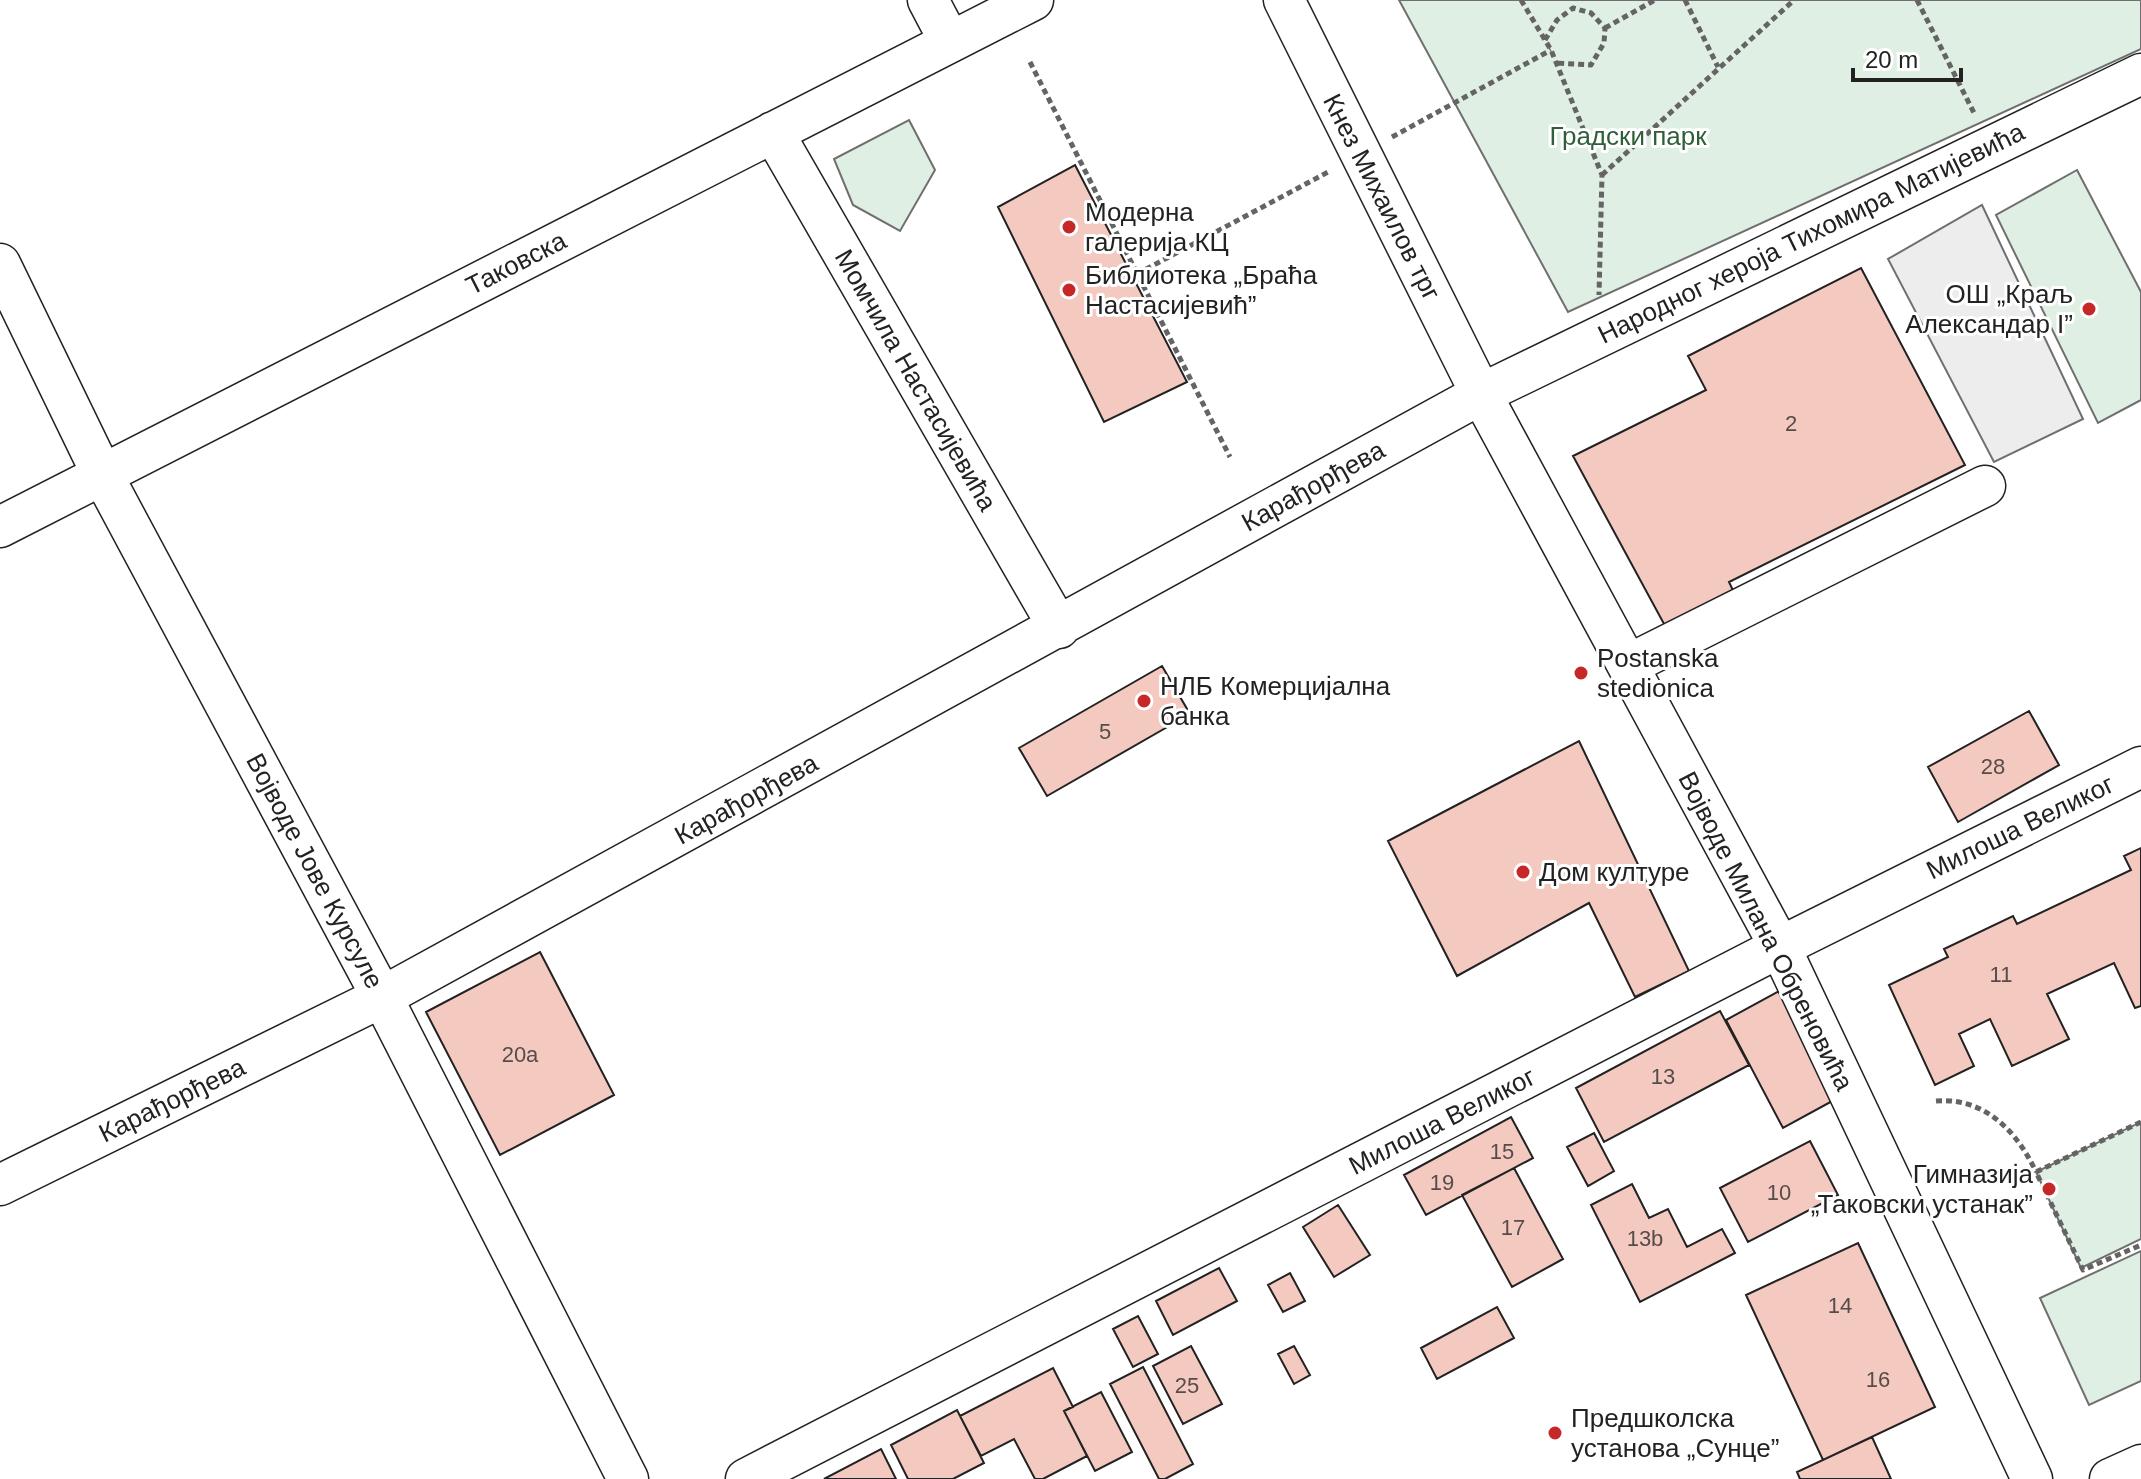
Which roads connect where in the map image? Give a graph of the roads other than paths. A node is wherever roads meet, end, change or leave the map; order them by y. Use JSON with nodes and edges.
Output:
{"nodes":[{"id":1,"x":928,"y":0,"type":"edge"},
{"id":2,"x":1033,"y":0,"type":"edge"},
{"id":3,"x":1284,"y":0,"type":"edge"},
{"id":4,"x":949,"y":40,"type":"junction"},
{"id":5,"x":2141,"y":74,"type":"edge"},
{"id":6,"x":773,"y":132,"type":"junction"},
{"id":7,"x":0,"y":264,"type":"edge"},
{"id":8,"x":1481,"y":394,"type":"junction"},
{"id":9,"x":102,"y":474,"type":"junction"},
{"id":10,"x":1985,"y":486,"type":"dead end"},
{"id":11,"x":0,"y":527,"type":"edge"},
{"id":12,"x":1059,"y":628,"type":"junction"},
{"id":13,"x":1628,"y":665,"type":"junction"},
{"id":14,"x":2141,"y":767,"type":"edge"},
{"id":15,"x":1780,"y":947,"type":"junction"},
{"id":16,"x":382,"y":997,"type":"junction"},
{"id":17,"x":0,"y":1185,"type":"edge"},
{"id":18,"x":2141,"y":1465,"type":"edge"},
{"id":19,"x":628,"y":1479,"type":"edge"},
{"id":20,"x":746,"y":1479,"type":"edge"},
{"id":21,"x":2032,"y":1479,"type":"edge"},
{"id":22,"x":2110,"y":1479,"type":"edge"}],
"edges":[{"from":1,"to":4,"type":"street"},
{"from":2,"to":4,"type":"street","name":"Таковска"},
{"from":3,"to":8,"type":"street","name":"Кнез Михаилов трг"},
{"from":4,"to":6,"type":"street","name":"Таковска"},
{"from":5,"to":8,"type":"street","name":"Народног хероја Тихомира Матијевића"},
{"from":6,"to":9,"type":"street","name":"Таковска"},
{"from":6,"to":12,"type":"street","name":"Момчила Настасијевића"},
{"from":7,"to":9,"type":"street","name":"Војводе Јове Курсуле"},
{"from":8,"to":12,"type":"street","name":"Карађорђева"},
{"from":8,"to":13,"type":"street","name":"Војводе Милана Обреновића"},
{"from":9,"to":11,"type":"street","name":"Таковска"},
{"from":9,"to":16,"type":"street","name":"Војводе Јове Курсуле"},
{"from":10,"to":13,"type":"street"},
{"from":12,"to":16,"type":"street","name":"Карађорђева"},
{"from":13,"to":15,"type":"street","name":"Војводе Милана Обреновића"},
{"from":14,"to":15,"type":"street","name":"Милоша Великог"},
{"from":15,"to":20,"type":"street","name":"Милоша Великог"},
{"from":15,"to":21,"type":"street","name":"Војводе Милана Обреновића"},
{"from":16,"to":17,"type":"street","name":"Карађорђева"},
{"from":16,"to":19,"type":"street","name":"Војводе Јове Курсуле"},
{"from":18,"to":22,"type":"street"}]}
